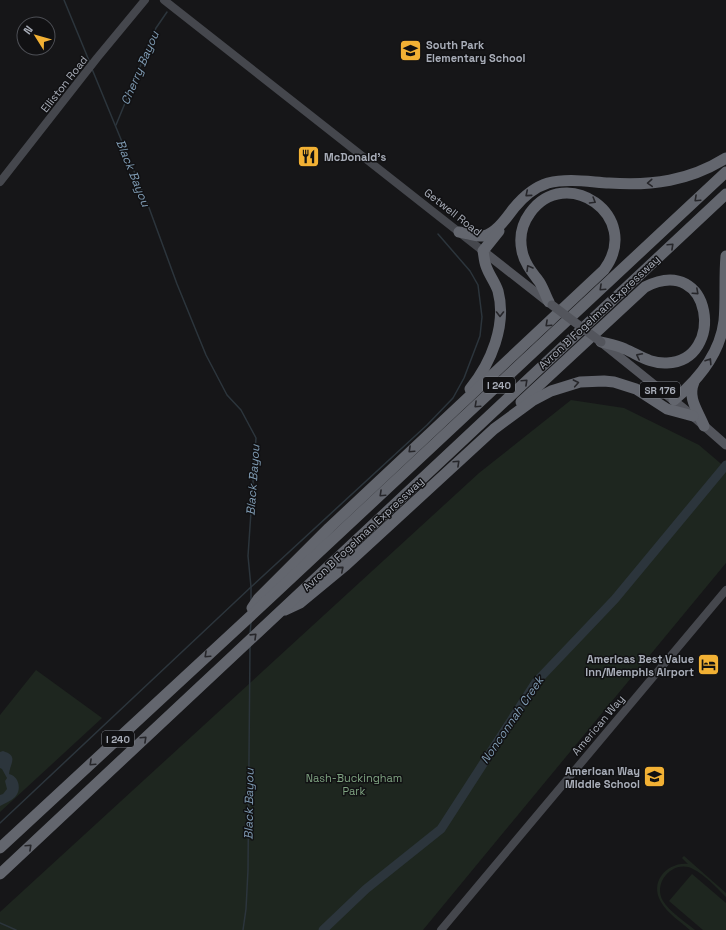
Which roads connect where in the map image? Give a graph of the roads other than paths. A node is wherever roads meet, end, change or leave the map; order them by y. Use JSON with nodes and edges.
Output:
{"nodes":[{"id":1,"x":145,"y":0,"type":"edge"},
{"id":2,"x":166,"y":2,"type":"edge"},
{"id":3,"x":726,"y":158,"type":"edge"},
{"id":4,"x":726,"y":172,"type":"edge"},
{"id":5,"x":0,"y":182,"type":"edge"},
{"id":6,"x":726,"y":194,"type":"edge"},
{"id":7,"x":508,"y":216,"type":"junction"},
{"id":8,"x":459,"y":232,"type":"junction"},
{"id":9,"x":483,"y":251,"type":"junction"},
{"id":10,"x":726,"y":256,"type":"edge"},
{"id":11,"x":550,"y":303,"type":"junction"},
{"id":12,"x":601,"y":342,"type":"junction"},
{"id":13,"x":696,"y":379,"type":"junction"},
{"id":14,"x":674,"y":400,"type":"junction"},
{"id":15,"x":693,"y":416,"type":"junction"},
{"id":16,"x":704,"y":426,"type":"junction"},
{"id":17,"x":494,"y":429,"type":"junction"},
{"id":18,"x":429,"y":434,"type":"junction"},
{"id":19,"x":726,"y":445,"type":"edge"},
{"id":20,"x":726,"y":590,"type":"edge"},
{"id":21,"x":270,"y":592,"type":"junction"},
{"id":22,"x":275,"y":616,"type":"junction"},
{"id":23,"x":0,"y":848,"type":"edge"},
{"id":24,"x":0,"y":874,"type":"edge"},
{"id":25,"x":441,"y":930,"type":"edge"}],
"edges":[{"from":1,"to":5,"type":"main road","name":"Elliston Road"},
{"from":2,"to":8,"type":"main road","name":"Getwell Road"},
{"from":3,"to":7,"type":"highway","one_way":true},
{"from":4,"to":21,"type":"highway","name":"Avron B Fogelman Expressway","number":"I 240","one_way":true},
{"from":22,"to":6,"type":"highway","name":"Avron B Fogelman Expressway","number":"I 240","one_way":true},
{"from":7,"to":8,"type":"highway"},
{"from":7,"to":9,"type":"highway"},
{"from":8,"to":9,"type":"main road","name":"Getwell Road"},
{"from":9,"to":11,"type":"main road","name":"Getwell Road","number":"SR 176"},
{"from":9,"to":18,"type":"highway","one_way":true},
{"from":13,"to":10,"type":"highway","one_way":true},
{"from":11,"to":12,"type":"main road","name":"Getwell Road","number":"SR 176","bridge":true},
{"from":11,"to":18,"type":"highway","one_way":true},
{"from":12,"to":14,"type":"main road","name":"Getwell Road","number":"SR 176"},
{"from":17,"to":12,"type":"highway","one_way":true},
{"from":13,"to":14,"type":"highway"},
{"from":13,"to":16,"type":"highway"},
{"from":14,"to":15,"type":"main road","name":"Getwell Road","number":"SR 176"},
{"from":15,"to":16,"type":"main road","name":"Getwell Road","number":"SR 176"},
{"from":17,"to":15,"type":"highway","one_way":true},
{"from":16,"to":19,"type":"main road","name":"Getwell Road","number":"SR 176"},
{"from":22,"to":17,"type":"highway","one_way":true},
{"from":18,"to":21,"type":"highway","one_way":true},
{"from":20,"to":25,"type":"main road","name":"American Way"},
{"from":21,"to":23,"type":"highway","number":"I 240","one_way":true},
{"from":24,"to":22,"type":"highway","name":"Avron B Fogelman Expressway","number":"I 240","one_way":true}]}
